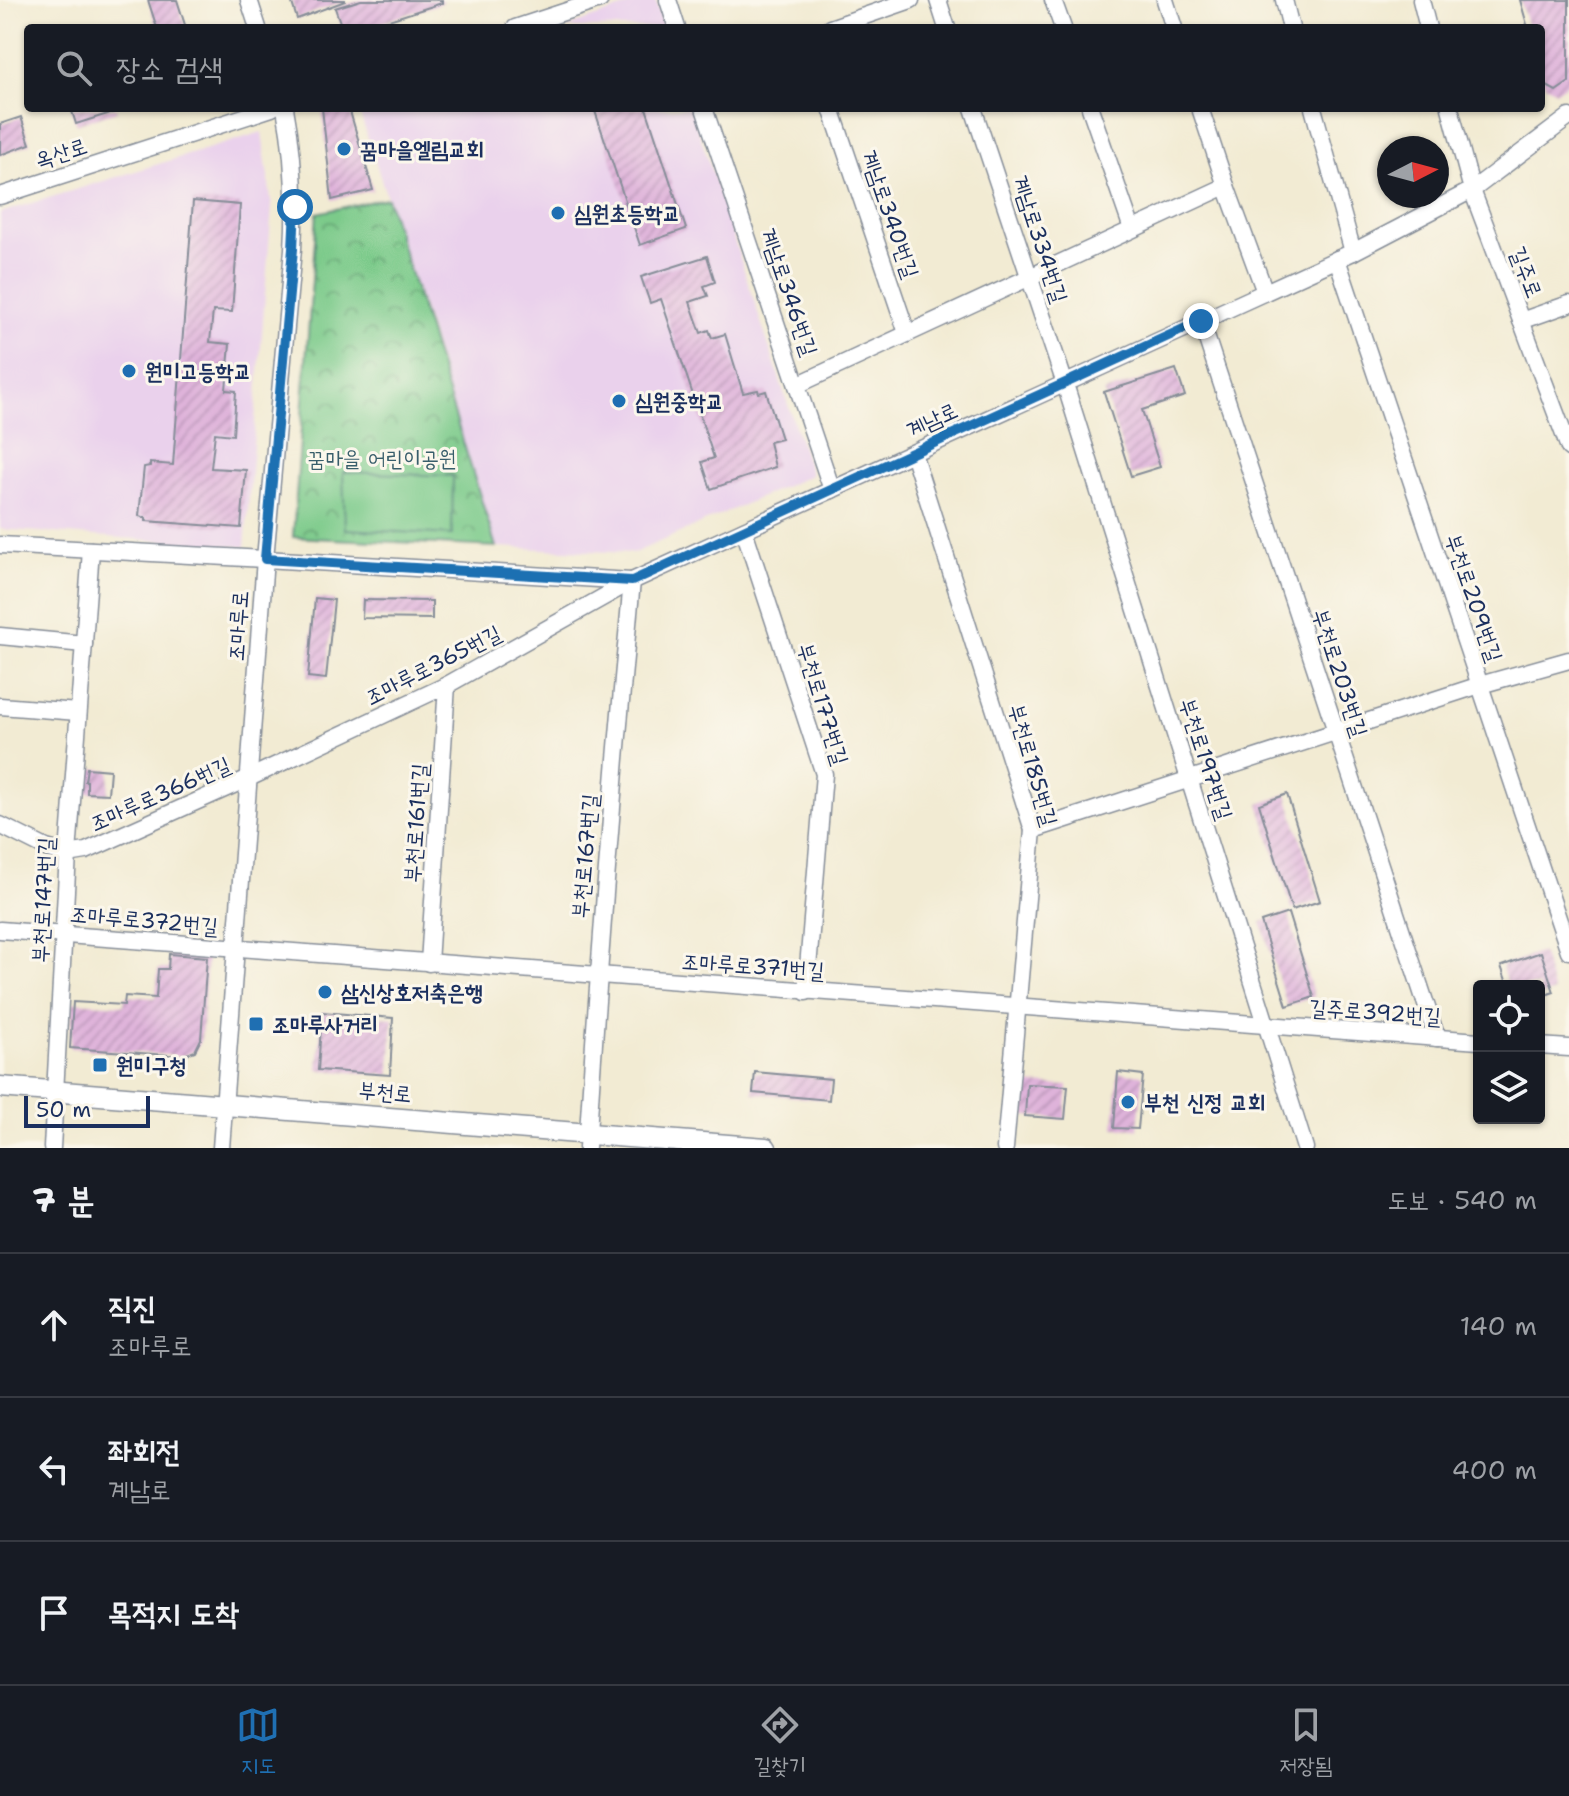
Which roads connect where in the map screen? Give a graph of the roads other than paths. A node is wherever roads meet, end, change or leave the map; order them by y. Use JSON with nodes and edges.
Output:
{"nodes":[{"id":1,"x":249,"y":0,"type":"edge"},
{"id":2,"x":600,"y":0,"type":"edge"},
{"id":3,"x":668,"y":0,"type":"edge"},
{"id":4,"x":911,"y":0,"type":"edge"},
{"id":5,"x":938,"y":0,"type":"edge"},
{"id":6,"x":1053,"y":0,"type":"edge"},
{"id":7,"x":1165,"y":0,"type":"edge"},
{"id":8,"x":1284,"y":0,"type":"edge"},
{"id":9,"x":1421,"y":0,"type":"edge"},
{"id":10,"x":257,"y":24,"type":"edge"},
{"id":11,"x":527,"y":24,"type":"edge"},
{"id":12,"x":676,"y":24,"type":"edge"},
{"id":13,"x":842,"y":24,"type":"edge"},
{"id":14,"x":946,"y":24,"type":"edge"},
{"id":15,"x":1062,"y":24,"type":"edge"},
{"id":16,"x":1173,"y":24,"type":"edge"},
{"id":17,"x":1290,"y":24,"type":"edge"},
{"id":18,"x":1427,"y":24,"type":"edge"},
{"id":19,"x":260,"y":112,"type":"edge"},
{"id":20,"x":286,"y":112,"type":"edge"},
{"id":21,"x":705,"y":112,"type":"edge"},
{"id":22,"x":832,"y":112,"type":"edge"},
{"id":23,"x":974,"y":112,"type":"edge"},
{"id":24,"x":1091,"y":112,"type":"edge"},
{"id":25,"x":1201,"y":112,"type":"edge"},
{"id":26,"x":1314,"y":112,"type":"edge"},
{"id":27,"x":1451,"y":112,"type":"edge"},
{"id":28,"x":1569,"y":117,"type":"edge"},
{"id":29,"x":1226,"y":186,"type":"junction"},
{"id":30,"x":1472,"y":190,"type":"junction"},
{"id":31,"x":0,"y":196,"type":"edge"},
{"id":32,"x":1132,"y":229,"type":"junction"},
{"id":33,"x":1345,"y":256,"type":"junction"},
{"id":34,"x":1029,"y":276,"type":"junction"},
{"id":35,"x":1265,"y":292,"type":"junction"},
{"id":36,"x":1569,"y":304,"type":"edge"},
{"id":37,"x":1201,"y":321,"type":"junction"},
{"id":38,"x":1521,"y":321,"type":"junction"},
{"id":39,"x":907,"y":333,"type":"junction"},
{"id":40,"x":1065,"y":384,"type":"junction"},
{"id":41,"x":797,"y":385,"type":"junction"},
{"id":42,"x":1569,"y":448,"type":"edge"},
{"id":43,"x":913,"y":453,"type":"junction"},
{"id":44,"x":832,"y":490,"type":"junction"},
{"id":45,"x":744,"y":530,"type":"junction"},
{"id":46,"x":0,"y":545,"type":"edge"},
{"id":47,"x":91,"y":550,"type":"junction"},
{"id":48,"x":265,"y":559,"type":"junction"},
{"id":49,"x":632,"y":581,"type":"junction"},
{"id":50,"x":0,"y":636,"type":"edge"},
{"id":51,"x":84,"y":644,"type":"junction"},
{"id":52,"x":1569,"y":660,"type":"edge"},
{"id":53,"x":447,"y":685,"type":"junction"},
{"id":54,"x":1480,"y":685,"type":"junction"},
{"id":55,"x":0,"y":706,"type":"edge"},
{"id":56,"x":78,"y":712,"type":"junction"},
{"id":57,"x":1336,"y":733,"type":"junction"},
{"id":58,"x":249,"y":778,"type":"junction"},
{"id":59,"x":1190,"y":780,"type":"junction"},
{"id":60,"x":0,"y":825,"type":"edge"},
{"id":61,"x":1033,"y":830,"type":"junction"},
{"id":62,"x":68,"y":854,"type":"junction"},
{"id":63,"x":0,"y":930,"type":"edge"},
{"id":64,"x":63,"y":935,"type":"junction"},
{"id":65,"x":236,"y":949,"type":"junction"},
{"id":66,"x":1569,"y":951,"type":"edge"},
{"id":67,"x":429,"y":963,"type":"junction"},
{"id":68,"x":598,"y":976,"type":"junction"},
{"id":69,"x":806,"y":992,"type":"junction"},
{"id":70,"x":1018,"y":1008,"type":"junction"},
{"id":71,"x":1267,"y":1026,"type":"junction"},
{"id":72,"x":1437,"y":1038,"type":"junction"},
{"id":73,"x":1473,"y":1041,"type":"edge"},
{"id":74,"x":1545,"y":1046,"type":"edge"},
{"id":75,"x":1569,"y":1048,"type":"edge"},
{"id":76,"x":0,"y":1087,"type":"edge"},
{"id":77,"x":55,"y":1090,"type":"junction"},
{"id":78,"x":224,"y":1102,"type":"junction"},
{"id":79,"x":587,"y":1141,"type":"edge"},
{"id":80,"x":52,"y":1148,"type":"edge"},
{"id":81,"x":221,"y":1148,"type":"edge"},
{"id":82,"x":766,"y":1148,"type":"edge"},
{"id":83,"x":1005,"y":1148,"type":"edge"},
{"id":84,"x":1305,"y":1148,"type":"edge"}],
"edges":[{"from":1,"to":10,"type":"street"},
{"from":2,"to":11,"type":"street"},
{"from":3,"to":12,"type":"street"},
{"from":4,"to":13,"type":"street"},
{"from":5,"to":14,"type":"street"},
{"from":6,"to":15,"type":"street"},
{"from":7,"to":16,"type":"street"},
{"from":8,"to":17,"type":"street"},
{"from":9,"to":18,"type":"street"},
{"from":19,"to":31,"type":"street","name":"옥산로"},
{"from":20,"to":48,"type":"street","name":"조마루로"},
{"from":21,"to":41,"type":"street","name":"계남로346번길"},
{"from":22,"to":39,"type":"street","name":"계남로340번길"},
{"from":23,"to":34,"type":"street","name":"계남로334번길"},
{"from":24,"to":32,"type":"street"},
{"from":25,"to":29,"type":"street"},
{"from":26,"to":33,"type":"street","name":"부천로209번길"},
{"from":27,"to":30,"type":"street","name":"길주로"},
{"from":28,"to":30,"type":"street","name":"계남로"},
{"from":29,"to":32,"type":"street"},
{"from":29,"to":35,"type":"street"},
{"from":30,"to":33,"type":"street","name":"계남로"},
{"from":30,"to":38,"type":"street","name":"길주로"},
{"from":32,"to":34,"type":"street"},
{"from":33,"to":35,"type":"street","name":"계남로"},
{"from":33,"to":54,"type":"street","name":"부천로209번길"},
{"from":34,"to":39,"type":"street"},
{"from":34,"to":40,"type":"street","name":"계남로334번길"},
{"from":35,"to":37,"type":"street","name":"계남로"},
{"from":36,"to":38,"type":"street"},
{"from":37,"to":40,"type":"street","name":"계남로"},
{"from":37,"to":57,"type":"street","name":"부천로203번길"},
{"from":38,"to":42,"type":"street","name":"길주로"},
{"from":39,"to":41,"type":"street"},
{"from":40,"to":43,"type":"street","name":"계남로"},
{"from":40,"to":59,"type":"street","name":"부천로197번길"},
{"from":41,"to":44,"type":"street","name":"계남로346번길"},
{"from":43,"to":44,"type":"street","name":"계남로"},
{"from":43,"to":61,"type":"street","name":"부천로185번길"},
{"from":44,"to":45,"type":"street","name":"계남로"},
{"from":45,"to":49,"type":"street","name":"계남로"},
{"from":45,"to":69,"type":"street","name":"부천로177번길"},
{"from":46,"to":47,"type":"street","name":"계남로"},
{"from":47,"to":48,"type":"street","name":"계남로"},
{"from":47,"to":51,"type":"street","name":"부천로147번길"},
{"from":48,"to":49,"type":"street","name":"계남로"},
{"from":48,"to":58,"type":"street","name":"조마루로"},
{"from":49,"to":53,"type":"street","name":"조마루로365번길"},
{"from":49,"to":68,"type":"street","name":"부천로167번길"},
{"from":50,"to":51,"type":"street"},
{"from":51,"to":56,"type":"street","name":"부천로147번길"},
{"from":52,"to":54,"type":"street"},
{"from":53,"to":58,"type":"street","name":"조마루로365번길"},
{"from":53,"to":67,"type":"street","name":"부천로161번길"},
{"from":54,"to":57,"type":"street"},
{"from":54,"to":66,"type":"street","name":"부천로209번길"},
{"from":55,"to":56,"type":"street"},
{"from":56,"to":62,"type":"street","name":"부천로147번길"},
{"from":57,"to":59,"type":"street"},
{"from":57,"to":72,"type":"street","name":"부천로203번길"},
{"from":58,"to":62,"type":"street","name":"조마루로366번길"},
{"from":58,"to":65,"type":"street","name":"조마루로"},
{"from":59,"to":61,"type":"street"},
{"from":59,"to":71,"type":"street","name":"부천로197번길"},
{"from":60,"to":62,"type":"street"},
{"from":61,"to":70,"type":"street","name":"부천로185번길"},
{"from":62,"to":64,"type":"street","name":"부천로147번길"},
{"from":63,"to":64,"type":"street","name":"조마루로372번길"},
{"from":64,"to":65,"type":"street","name":"조마루로372번길"},
{"from":64,"to":77,"type":"street","name":"부천로147번길"},
{"from":65,"to":67,"type":"street","name":"조마루로371번길"},
{"from":65,"to":78,"type":"street","name":"조마루로"},
{"from":67,"to":68,"type":"street","name":"조마루로371번길"},
{"from":68,"to":69,"type":"street","name":"조마루로371번길"},
{"from":68,"to":79,"type":"street","name":"부천로167번길"},
{"from":69,"to":70,"type":"street","name":"조마루로371번길"},
{"from":70,"to":71,"type":"street","name":"조마루로371번길"},
{"from":70,"to":83,"type":"street","name":"부천로185번길"},
{"from":71,"to":72,"type":"street","name":"길주로392번길"},
{"from":71,"to":84,"type":"street","name":"부천로197번길"},
{"from":72,"to":73,"type":"street","name":"길주로392번길"},
{"from":74,"to":75,"type":"street"},
{"from":76,"to":77,"type":"main road","name":"부천로"},
{"from":77,"to":78,"type":"main road","name":"부천로"},
{"from":77,"to":80,"type":"street","name":"부천로147번길"},
{"from":78,"to":79,"type":"main road","name":"부천로"},
{"from":78,"to":81,"type":"street","name":"조마루로"},
{"from":79,"to":82,"type":"main road","name":"부천로"}]}
